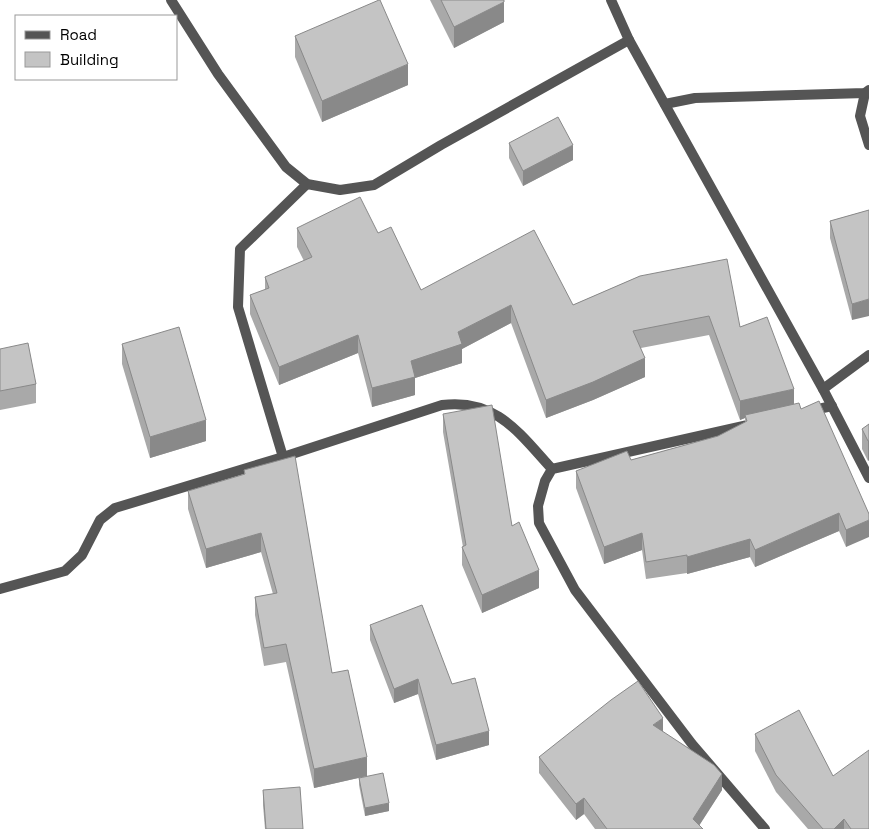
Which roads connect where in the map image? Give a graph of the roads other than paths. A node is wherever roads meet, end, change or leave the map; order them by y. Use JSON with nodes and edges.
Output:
{"nodes":[{"id":1,"x":171,"y":0,"type":"edge"},
{"id":2,"x":611,"y":0,"type":"edge"},
{"id":3,"x":628,"y":40,"type":"junction"},
{"id":4,"x":867,"y":92,"type":"edge"},
{"id":5,"x":664,"y":104,"type":"junction"},
{"id":6,"x":869,"y":145,"type":"edge"},
{"id":7,"x":308,"y":184,"type":"junction"},
{"id":8,"x":869,"y":355,"type":"edge"},
{"id":9,"x":823,"y":389,"type":"junction"},
{"id":10,"x":832,"y":406,"type":"junction"},
{"id":11,"x":803,"y":412,"type":"edge"},
{"id":12,"x":755,"y":423,"type":"edge"},
{"id":13,"x":283,"y":457,"type":"junction"},
{"id":14,"x":552,"y":468,"type":"junction"},
{"id":15,"x":869,"y":478,"type":"edge"},
{"id":16,"x":0,"y":589,"type":"edge"},
{"id":17,"x":765,"y":829,"type":"edge"}],
"edges":[{"from":1,"to":7,"type":"street"},
{"from":2,"to":3,"type":"street"},
{"from":3,"to":5,"type":"street"},
{"from":3,"to":7,"type":"street"},
{"from":4,"to":5,"type":"street"},
{"from":4,"to":6,"type":"street"},
{"from":5,"to":9,"type":"street"},
{"from":7,"to":13,"type":"street"},
{"from":8,"to":9,"type":"street"},
{"from":9,"to":10,"type":"street"},
{"from":10,"to":11,"type":"street"},
{"from":10,"to":15,"type":"street"},
{"from":12,"to":14,"type":"street"},
{"from":13,"to":14,"type":"street"},
{"from":13,"to":16,"type":"street"},
{"from":14,"to":17,"type":"street"}]}
